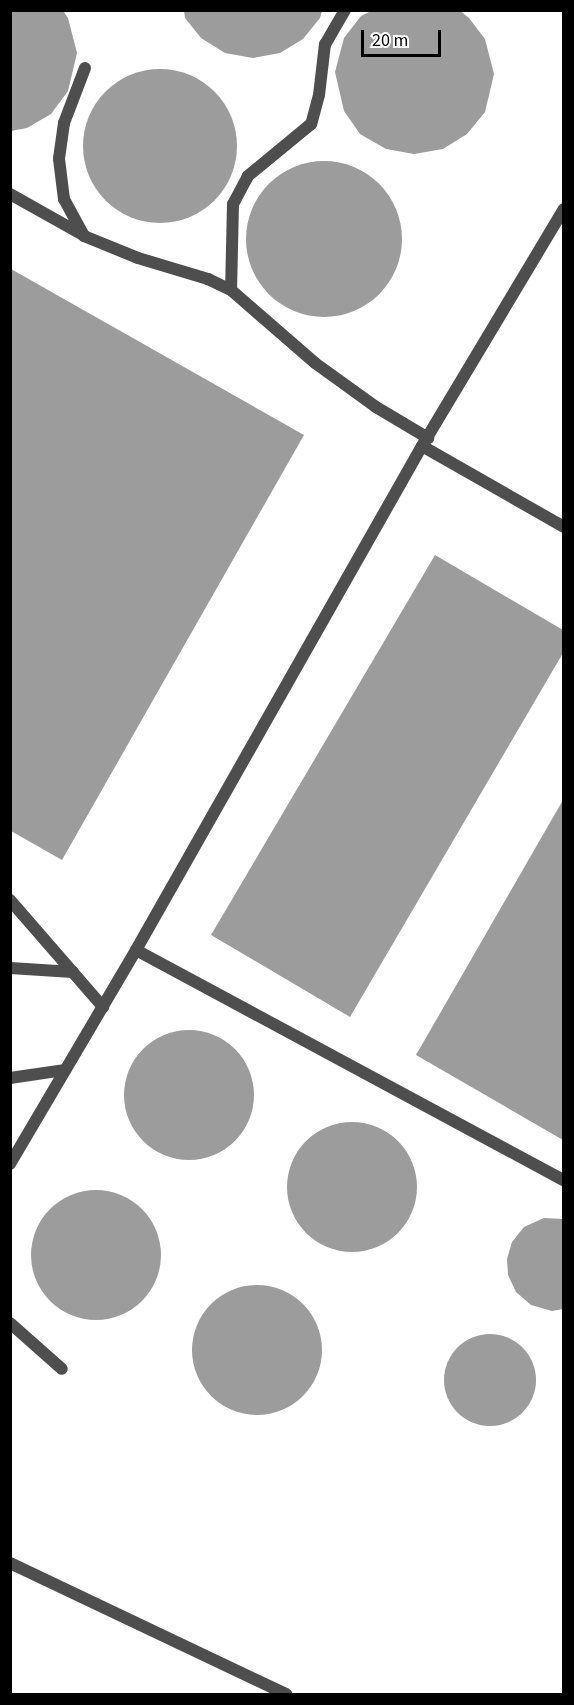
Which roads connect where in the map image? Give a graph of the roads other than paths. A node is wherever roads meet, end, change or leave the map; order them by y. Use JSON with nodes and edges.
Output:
{"nodes":[{"id":1,"x":345,"y":10,"type":"edge"},
{"id":2,"x":85,"y":68,"type":"dead end"},
{"id":3,"x":10,"y":194,"type":"edge"},
{"id":4,"x":564,"y":209,"type":"edge"},
{"id":5,"x":84,"y":236,"type":"junction"},
{"id":6,"x":231,"y":290,"type":"junction"},
{"id":7,"x":425,"y":442,"type":"junction"},
{"id":8,"x":564,"y":527,"type":"edge"},
{"id":9,"x":10,"y":900,"type":"edge"},
{"id":10,"x":136,"y":950,"type":"junction"},
{"id":11,"x":10,"y":968,"type":"edge"},
{"id":12,"x":73,"y":972,"type":"junction"},
{"id":13,"x":103,"y":1006,"type":"junction"},
{"id":14,"x":65,"y":1070,"type":"junction"},
{"id":15,"x":10,"y":1078,"type":"edge"},
{"id":16,"x":10,"y":1164,"type":"edge"},
{"id":17,"x":564,"y":1180,"type":"edge"},
{"id":18,"x":10,"y":1323,"type":"edge"},
{"id":19,"x":62,"y":1369,"type":"dead end"},
{"id":20,"x":10,"y":1563,"type":"edge"},
{"id":21,"x":286,"y":1695,"type":"edge"}],
"edges":[{"from":1,"to":6,"type":"lane"},
{"from":2,"to":5,"type":"lane"},
{"from":3,"to":5,"type":"lane"},
{"from":4,"to":7,"type":"lane"},
{"from":5,"to":6,"type":"lane"},
{"from":6,"to":7,"type":"lane"},
{"from":7,"to":8,"type":"lane"},
{"from":7,"to":10,"type":"lane"},
{"from":9,"to":12,"type":"lane"},
{"from":10,"to":13,"type":"lane"},
{"from":10,"to":17,"type":"lane"},
{"from":11,"to":12,"type":"lane"},
{"from":12,"to":13,"type":"lane"},
{"from":13,"to":14,"type":"lane"},
{"from":14,"to":15,"type":"lane"},
{"from":14,"to":16,"type":"lane"},
{"from":18,"to":19,"type":"lane"},
{"from":20,"to":21,"type":"lane"}]}
